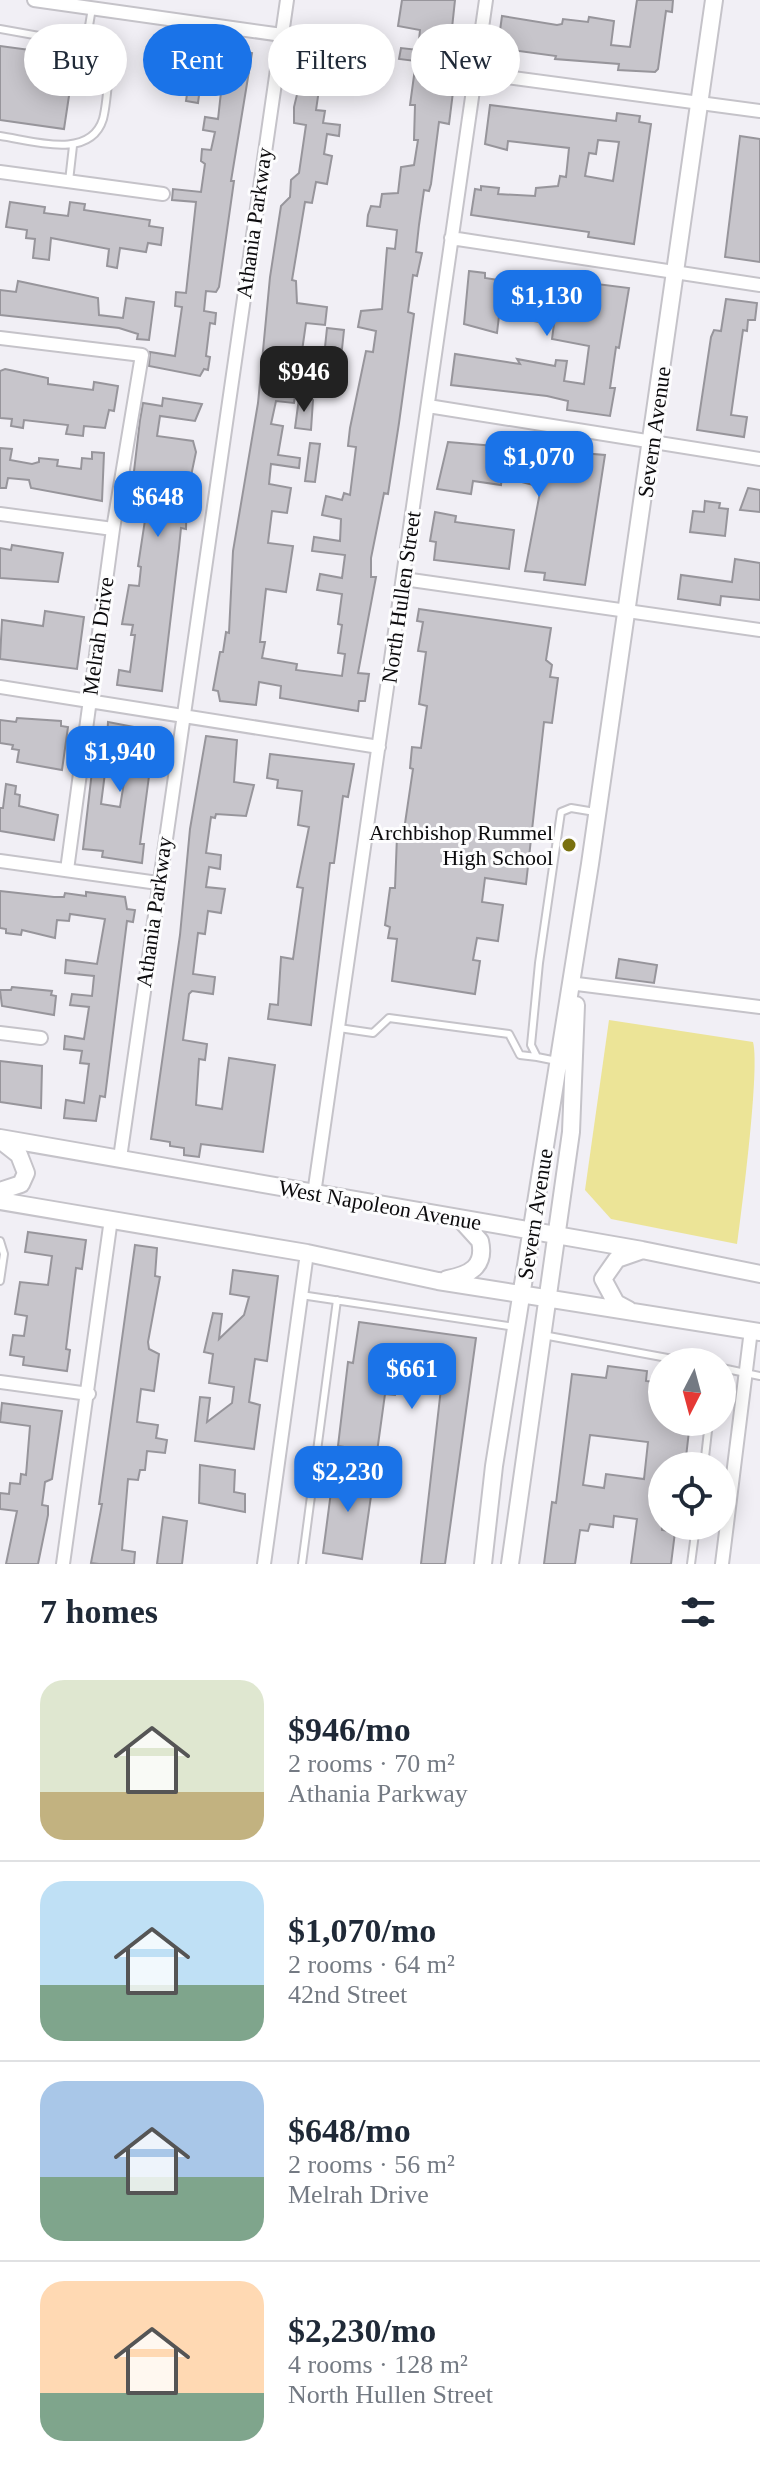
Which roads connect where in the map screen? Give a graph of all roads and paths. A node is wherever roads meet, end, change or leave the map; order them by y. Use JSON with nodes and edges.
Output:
{"nodes":[{"id":1,"x":36,"y":0,"type":"edge"},
{"id":2,"x":287,"y":0,"type":"edge"},
{"id":3,"x":486,"y":0,"type":"edge"},
{"id":4,"x":714,"y":0,"type":"edge"},
{"id":5,"x":92,"y":8,"type":"junction"},
{"id":6,"x":89,"y":24,"type":"edge"},
{"id":7,"x":284,"y":24,"type":"edge"},
{"id":8,"x":483,"y":24,"type":"edge"},
{"id":9,"x":0,"y":29,"type":"edge"},
{"id":10,"x":24,"y":33,"type":"edge"},
{"id":11,"x":268,"y":33,"type":"edge"},
{"id":12,"x":520,"y":79,"type":"edge"},
{"id":13,"x":106,"y":96,"type":"edge"},
{"id":14,"x":273,"y":96,"type":"edge"},
{"id":15,"x":473,"y":96,"type":"edge"},
{"id":16,"x":701,"y":103,"type":"junction"},
{"id":17,"x":760,"y":111,"type":"edge"},
{"id":18,"x":0,"y":136,"type":"edge"},
{"id":19,"x":73,"y":146,"type":"junction"},
{"id":20,"x":0,"y":172,"type":"edge"},
{"id":21,"x":69,"y":181,"type":"junction"},
{"id":22,"x":163,"y":194,"type":"dead end"},
{"id":23,"x":451,"y":238,"type":"junction"},
{"id":24,"x":677,"y":274,"type":"junction"},
{"id":25,"x":760,"y":285,"type":"edge"},
{"id":26,"x":0,"y":338,"type":"edge"},
{"id":27,"x":428,"y":406,"type":"junction"},
{"id":28,"x":652,"y":442,"type":"junction"},
{"id":29,"x":760,"y":459,"type":"edge"},
{"id":30,"x":0,"y":514,"type":"edge"},
{"id":31,"x":113,"y":529,"type":"junction"},
{"id":32,"x":404,"y":579,"type":"junction"},
{"id":33,"x":627,"y":611,"type":"junction"},
{"id":34,"x":760,"y":630,"type":"edge"},
{"id":35,"x":0,"y":687,"type":"edge"},
{"id":36,"x":89,"y":701,"type":"junction"},
{"id":37,"x":181,"y":714,"type":"junction"},
{"id":38,"x":379,"y":747,"type":"junction"},
{"id":39,"x":598,"y":812,"type":"junction"},
{"id":40,"x":0,"y":861,"type":"edge"},
{"id":41,"x":590,"y":864,"type":"junction"},
{"id":42,"x":67,"y":870,"type":"junction"},
{"id":43,"x":158,"y":883,"type":"junction"},
{"id":44,"x":577,"y":984,"type":"junction"},
{"id":45,"x":760,"y":1007,"type":"edge"},
{"id":46,"x":339,"y":1028,"type":"junction"},
{"id":47,"x":0,"y":1033,"type":"edge"},
{"id":48,"x":41,"y":1038,"type":"dead end"},
{"id":49,"x":537,"y":1057,"type":"junction"},
{"id":50,"x":565,"y":1062,"type":"junction"},
{"id":51,"x":0,"y":1139,"type":"edge"},
{"id":52,"x":120,"y":1158,"type":"junction"},
{"id":53,"x":0,"y":1191,"type":"edge"},
{"id":54,"x":314,"y":1194,"type":"junction"},
{"id":55,"x":0,"y":1201,"type":"edge"},
{"id":56,"x":111,"y":1219,"type":"junction"},
{"id":57,"x":461,"y":1220,"type":"junction"},
{"id":58,"x":533,"y":1231,"type":"junction"},
{"id":59,"x":557,"y":1235,"type":"junction"},
{"id":60,"x":0,"y":1241,"type":"edge"},
{"id":61,"x":642,"y":1250,"type":"junction"},
{"id":62,"x":307,"y":1253,"type":"junction"},
{"id":63,"x":760,"y":1274,"type":"edge"},
{"id":64,"x":0,"y":1281,"type":"edge"},
{"id":65,"x":438,"y":1281,"type":"junction"},
{"id":66,"x":522,"y":1294,"type":"junction"},
{"id":67,"x":301,"y":1295,"type":"junction"},
{"id":68,"x":549,"y":1299,"type":"junction"},
{"id":69,"x":337,"y":1300,"type":"junction"},
{"id":70,"x":636,"y":1313,"type":"junction"},
{"id":71,"x":516,"y":1327,"type":"junction"},
{"id":72,"x":756,"y":1331,"type":"edge"},
{"id":73,"x":543,"y":1335,"type":"junction"},
{"id":74,"x":648,"y":1354,"type":"edge"},
{"id":75,"x":748,"y":1374,"type":"edge"},
{"id":76,"x":0,"y":1382,"type":"edge"},
{"id":77,"x":89,"y":1394,"type":"junction"},
{"id":78,"x":694,"y":1540,"type":"edge"},
{"id":79,"x":63,"y":1564,"type":"edge"},
{"id":80,"x":264,"y":1564,"type":"edge"},
{"id":81,"x":302,"y":1564,"type":"edge"},
{"id":82,"x":483,"y":1564,"type":"edge"},
{"id":83,"x":510,"y":1564,"type":"edge"},
{"id":84,"x":691,"y":1564,"type":"edge"},
{"id":85,"x":722,"y":1564,"type":"edge"}],
"edges":[{"from":1,"to":5,"type":"street"},
{"from":2,"to":7,"type":"street","name":"Athania Parkway"},
{"from":3,"to":8,"type":"street","name":"North Hullen Street"},
{"from":4,"to":16,"type":"street","name":"Severn Avenue"},
{"from":5,"to":6,"type":"lane"},
{"from":5,"to":11,"type":"street"},
{"from":9,"to":10,"type":"lane"},
{"from":12,"to":16,"type":"street"},
{"from":13,"to":19,"type":"lane"},
{"from":14,"to":37,"type":"street","name":"Athania Parkway"},
{"from":15,"to":23,"type":"street","name":"North Hullen Street"},
{"from":16,"to":17,"type":"street"},
{"from":16,"to":24,"type":"street","name":"Severn Avenue"},
{"from":18,"to":19,"type":"lane"},
{"from":19,"to":21,"type":"lane"},
{"from":20,"to":21,"type":"street"},
{"from":21,"to":22,"type":"street"},
{"from":23,"to":24,"type":"street"},
{"from":23,"to":27,"type":"street","name":"North Hullen Street"},
{"from":24,"to":25,"type":"street"},
{"from":24,"to":28,"type":"street","name":"Severn Avenue"},
{"from":26,"to":31,"type":"street","name":"Melrah Drive"},
{"from":27,"to":28,"type":"street"},
{"from":27,"to":32,"type":"street","name":"North Hullen Street"},
{"from":28,"to":29,"type":"street"},
{"from":28,"to":33,"type":"street","name":"Severn Avenue"},
{"from":30,"to":31,"type":"street"},
{"from":31,"to":36,"type":"street","name":"Melrah Drive"},
{"from":32,"to":33,"type":"street"},
{"from":32,"to":38,"type":"street","name":"North Hullen Street"},
{"from":33,"to":34,"type":"street"},
{"from":33,"to":39,"type":"street","name":"Severn Avenue"},
{"from":35,"to":36,"type":"street"},
{"from":36,"to":37,"type":"street"},
{"from":36,"to":42,"type":"street","name":"Melrah Drive"},
{"from":37,"to":38,"type":"street"},
{"from":37,"to":43,"type":"street","name":"Athania Parkway"},
{"from":38,"to":46,"type":"street","name":"North Hullen Street"},
{"from":39,"to":41,"type":"street","name":"Severn Avenue"},
{"from":39,"to":49,"type":"lane"},
{"from":40,"to":42,"type":"street"},
{"from":41,"to":44,"type":"street","name":"Severn Avenue"},
{"from":41,"to":50,"type":"street","name":"Severn Avenue"},
{"from":42,"to":43,"type":"street"},
{"from":43,"to":52,"type":"street","name":"Athania Parkway"},
{"from":44,"to":45,"type":"street"},
{"from":44,"to":50,"type":"street","name":"Severn Avenue"},
{"from":46,"to":49,"type":"lane"},
{"from":46,"to":54,"type":"street","name":"North Hullen Street"},
{"from":47,"to":48,"type":"street"},
{"from":49,"to":50,"type":"lane"},
{"from":50,"to":58,"type":"street","name":"Severn Avenue"},
{"from":50,"to":59,"type":"street","name":"Severn Avenue"},
{"from":51,"to":52,"type":"street","name":"West Napoleon Avenue"},
{"from":51,"to":53,"type":"street"},
{"from":52,"to":54,"type":"street","name":"West Napoleon Avenue"},
{"from":54,"to":57,"type":"street","name":"West Napoleon Avenue"},
{"from":55,"to":56,"type":"street"},
{"from":56,"to":62,"type":"street"},
{"from":56,"to":77,"type":"street"},
{"from":57,"to":58,"type":"street","name":"West Napoleon Avenue"},
{"from":57,"to":65,"type":"street"},
{"from":58,"to":59,"type":"street","name":"West Napoleon Avenue"},
{"from":58,"to":66,"type":"street","name":"Severn Avenue"},
{"from":59,"to":61,"type":"street","name":"West Napoleon Avenue"},
{"from":59,"to":68,"type":"street","name":"Severn Avenue"},
{"from":60,"to":64,"type":"lane"},
{"from":61,"to":63,"type":"street","name":"West Napoleon Avenue"},
{"from":61,"to":70,"type":"street"},
{"from":62,"to":65,"type":"street"},
{"from":62,"to":67,"type":"street"},
{"from":65,"to":66,"type":"street"},
{"from":66,"to":68,"type":"street"},
{"from":66,"to":71,"type":"street","name":"Severn Avenue"},
{"from":67,"to":69,"type":"lane"},
{"from":67,"to":80,"type":"street"},
{"from":68,"to":70,"type":"street"},
{"from":68,"to":73,"type":"street","name":"Severn Avenue"},
{"from":69,"to":71,"type":"lane"},
{"from":69,"to":81,"type":"lane"},
{"from":70,"to":72,"type":"street"},
{"from":71,"to":82,"type":"street","name":"Severn Avenue"},
{"from":72,"to":75,"type":"street"},
{"from":73,"to":74,"type":"lane"},
{"from":73,"to":83,"type":"street","name":"Severn Avenue"},
{"from":75,"to":85,"type":"street"},
{"from":76,"to":77,"type":"street"},
{"from":77,"to":79,"type":"street"},
{"from":78,"to":84,"type":"lane"}]}
